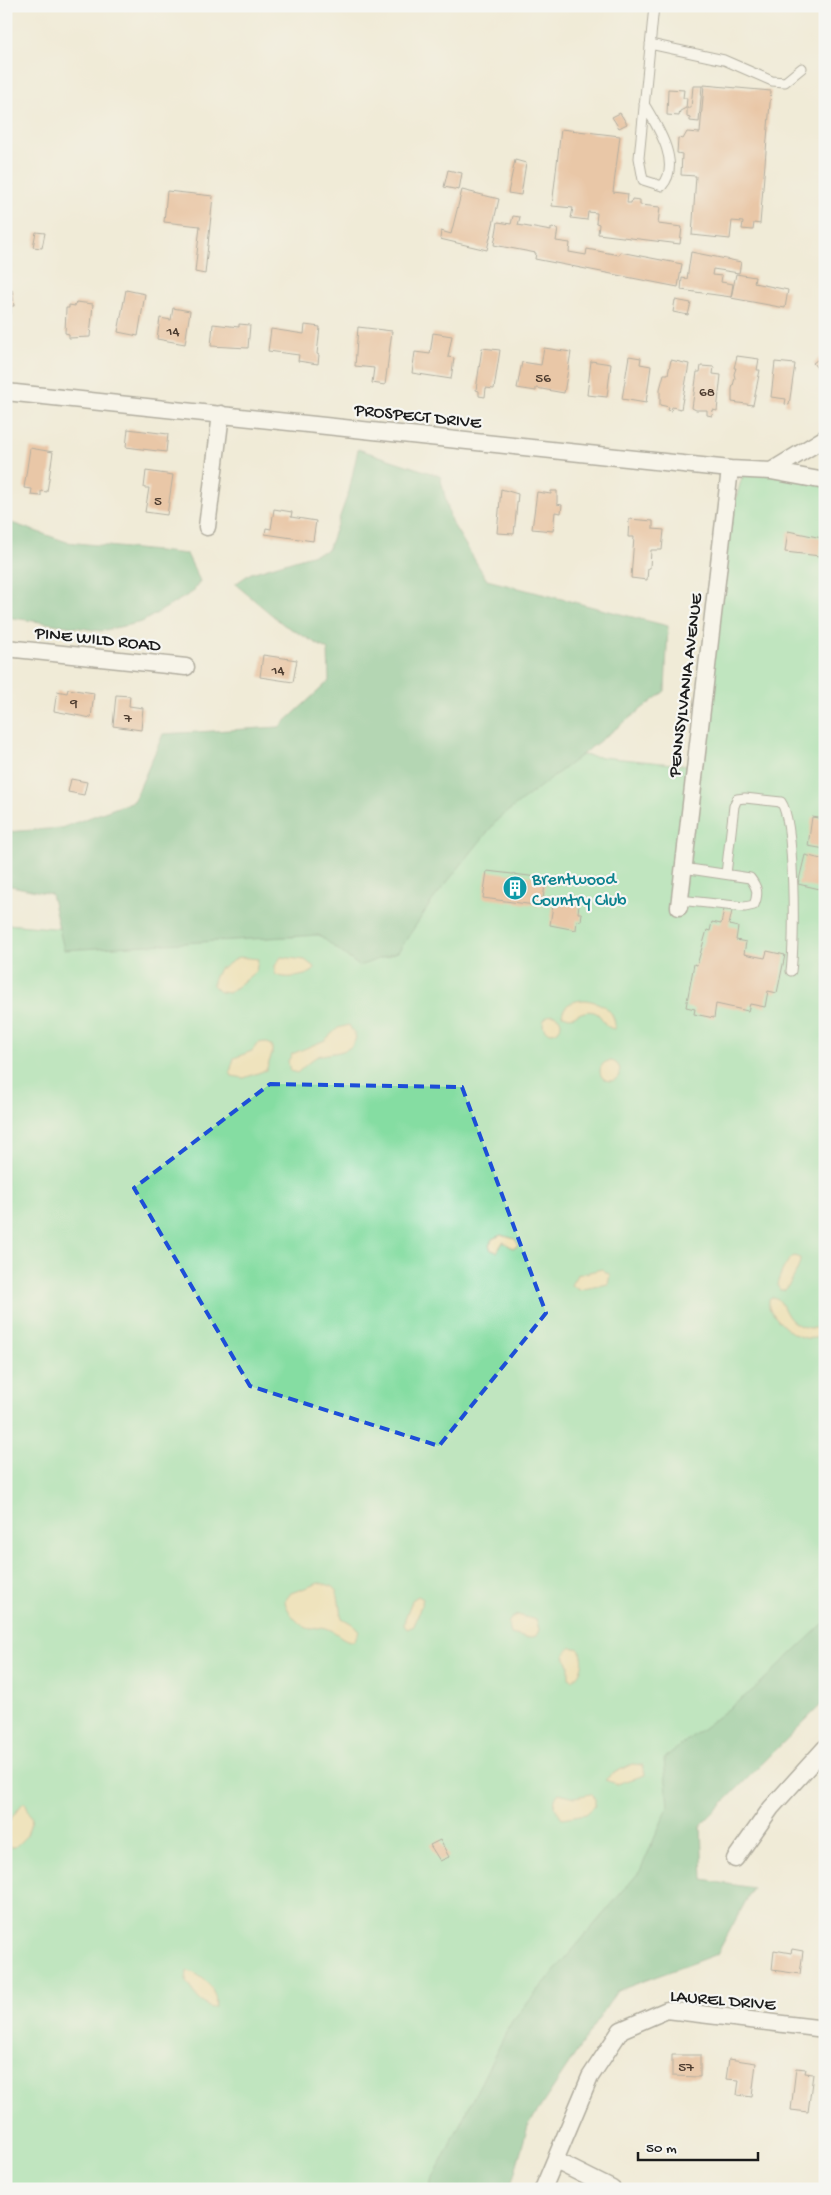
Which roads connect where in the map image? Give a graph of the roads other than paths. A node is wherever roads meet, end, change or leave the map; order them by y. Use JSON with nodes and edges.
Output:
{"nodes":[{"id":1,"x":654,"y":6,"type":"edge"},
{"id":2,"x":650,"y":44,"type":"junction"},
{"id":3,"x":802,"y":68,"type":"dead end"},
{"id":4,"x":644,"y":104,"type":"junction"},
{"id":5,"x":6,"y":392,"type":"edge"},
{"id":6,"x":221,"y":414,"type":"junction"},
{"id":7,"x":825,"y":438,"type":"edge"},
{"id":8,"x":730,"y":469,"type":"junction"},
{"id":9,"x":771,"y":471,"type":"junction"},
{"id":10,"x":825,"y":481,"type":"edge"},
{"id":11,"x":207,"y":526,"type":"dead end"},
{"id":12,"x":6,"y":648,"type":"edge"},
{"id":13,"x":186,"y":667,"type":"dead end"},
{"id":14,"x":683,"y":868,"type":"junction"},
{"id":15,"x":726,"y":874,"type":"junction"},
{"id":16,"x":679,"y":904,"type":"joint"},
{"id":17,"x":791,"y":971,"type":"dead end"},
{"id":18,"x":825,"y":1748,"type":"edge"},
{"id":19,"x":735,"y":1859,"type":"dead end"},
{"id":20,"x":825,"y":2030,"type":"edge"},
{"id":21,"x":556,"y":2161,"type":"junction"},
{"id":22,"x":543,"y":2189,"type":"edge"},
{"id":23,"x":612,"y":2189,"type":"edge"}],
"edges":[{"from":1,"to":2,"type":"lane"},
{"from":2,"to":3,"type":"lane"},
{"from":2,"to":4,"type":"lane"},
{"from":4,"to":4,"type":"lane"},
{"from":5,"to":6,"type":"street","name":"PROSPECT DRIVE"},
{"from":6,"to":8,"type":"street","name":"PROSPECT DRIVE"},
{"from":6,"to":11,"type":"street"},
{"from":7,"to":9,"type":"street"},
{"from":8,"to":9,"type":"street","name":"PROSPECT DRIVE"},
{"from":8,"to":14,"type":"street","name":"PENNSYLVANIA AVENUE"},
{"from":9,"to":10,"type":"street","name":"PROSPECT DRIVE"},
{"from":12,"to":13,"type":"street","name":"PINE WILD ROAD"},
{"from":14,"to":15,"type":"lane"},
{"from":14,"to":16,"type":"street","name":"PENNSYLVANIA AVENUE"},
{"from":15,"to":16,"type":"lane"},
{"from":15,"to":17,"type":"lane"},
{"from":18,"to":19,"type":"street"},
{"from":20,"to":21,"type":"street","name":"LAUREL DRIVE"},
{"from":21,"to":22,"type":"street"},
{"from":21,"to":23,"type":"street"}]}
